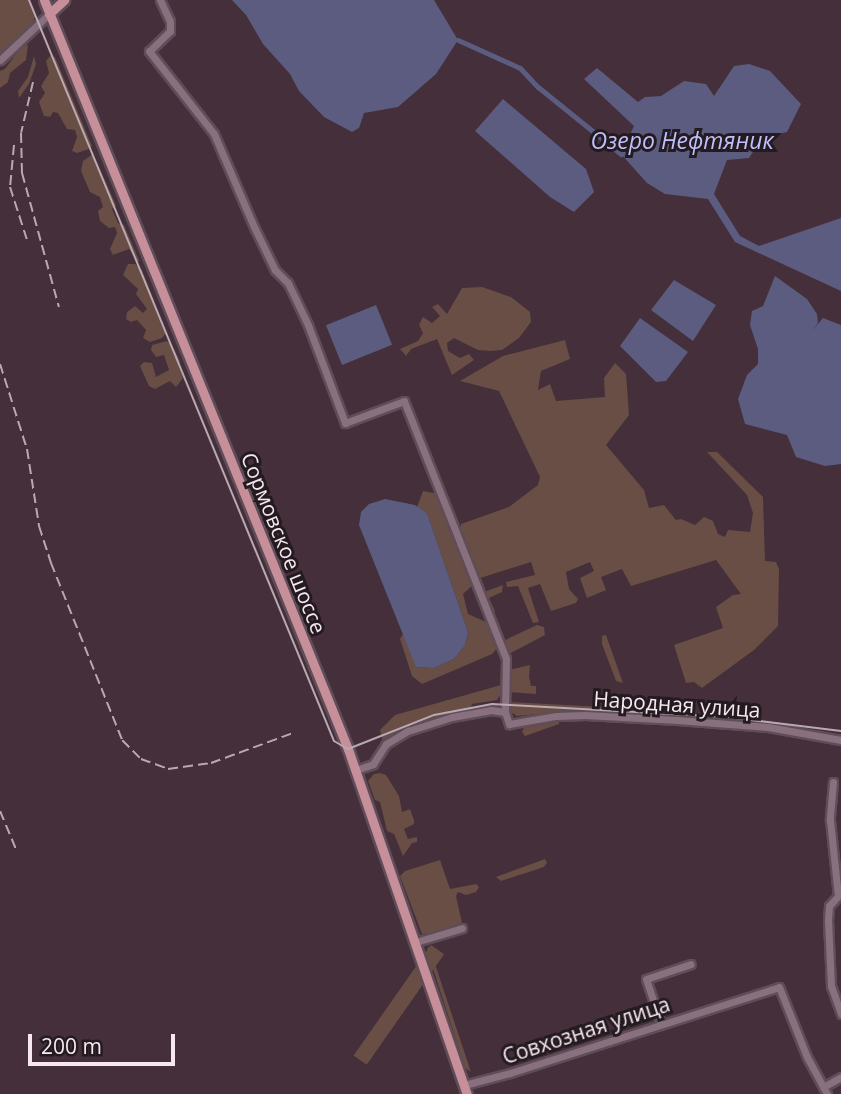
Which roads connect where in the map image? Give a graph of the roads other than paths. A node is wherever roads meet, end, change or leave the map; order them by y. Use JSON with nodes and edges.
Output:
{"nodes":[{"id":1,"x":44,"y":0,"type":"edge"},
{"id":2,"x":64,"y":0,"type":"edge"},
{"id":3,"x":160,"y":0,"type":"edge"},
{"id":4,"x":49,"y":13,"type":"junction"},
{"id":5,"x":0,"y":60,"type":"edge"},
{"id":6,"x":505,"y":712,"type":"junction"},
{"id":7,"x":841,"y":740,"type":"edge"},
{"id":8,"x":356,"y":770,"type":"junction"},
{"id":9,"x":833,"y":782,"type":"dead end"},
{"id":10,"x":839,"y":897,"type":"edge"},
{"id":11,"x":462,"y":928,"type":"dead end"},
{"id":12,"x":416,"y":942,"type":"junction"},
{"id":13,"x":691,"y":964,"type":"dead end"},
{"id":14,"x":841,"y":1014,"type":"edge"},
{"id":15,"x":660,"y":1024,"type":"junction"},
{"id":16,"x":841,"y":1077,"type":"edge"},
{"id":17,"x":466,"y":1089,"type":"edge"},
{"id":18,"x":825,"y":1091,"type":"edge"}],
"edges":[{"from":1,"to":4,"type":"main road","name":"Сормовское шоссе"},
{"from":2,"to":4,"type":"main road"},
{"from":3,"to":6,"type":"street"},
{"from":4,"to":5,"type":"street"},
{"from":4,"to":8,"type":"main road","name":"Сормовское шоссе"},
{"from":6,"to":7,"type":"street","name":"Народная улица"},
{"from":6,"to":8,"type":"street"},
{"from":8,"to":12,"type":"main road","name":"Сормовское шоссе"},
{"from":9,"to":10,"type":"street"},
{"from":10,"to":14,"type":"street"},
{"from":11,"to":12,"type":"street"},
{"from":12,"to":17,"type":"main road","name":"Сормовское шоссе"},
{"from":13,"to":15,"type":"street"},
{"from":15,"to":17,"type":"street","name":"Совхозная улица"},
{"from":15,"to":18,"type":"street","name":"Совхозная улица"},
{"from":16,"to":18,"type":"street"}]}
